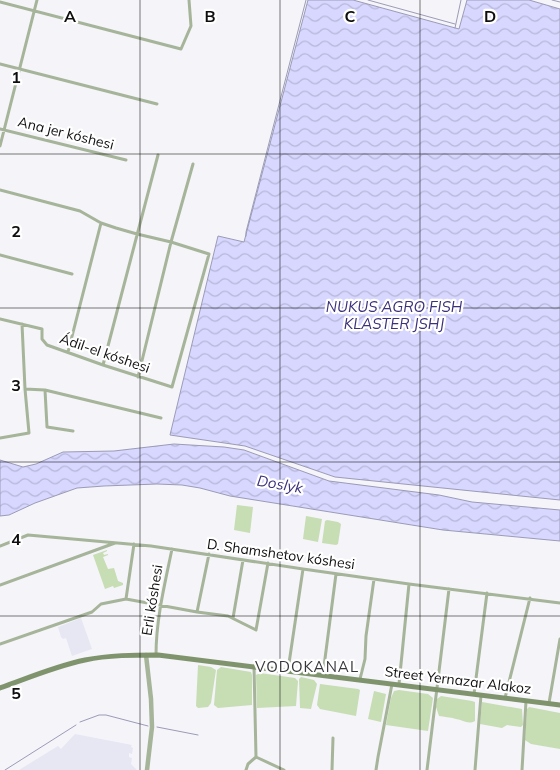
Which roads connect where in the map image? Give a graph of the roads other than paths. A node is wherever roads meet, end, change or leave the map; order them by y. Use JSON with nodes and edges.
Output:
{"nodes":[{"id":1,"x":37,"y":0,"type":"edge"},
{"id":2,"x":189,"y":0,"type":"edge"},
{"id":3,"x":0,"y":2,"type":"edge"},
{"id":4,"x":34,"y":11,"type":"junction"},
{"id":5,"x":0,"y":64,"type":"edge"},
{"id":6,"x":20,"y":69,"type":"junction"},
{"id":7,"x":157,"y":104,"type":"dead end"},
{"id":8,"x":2,"y":129,"type":"edge"},
{"id":9,"x":0,"y":146,"type":"edge"},
{"id":10,"x":158,"y":155,"type":"dead end"},
{"id":11,"x":126,"y":160,"type":"dead end"},
{"id":12,"x":193,"y":164,"type":"dead end"},
{"id":13,"x":0,"y":190,"type":"edge"},
{"id":14,"x":102,"y":223,"type":"junction"},
{"id":15,"x":137,"y":234,"type":"junction"},
{"id":16,"x":171,"y":242,"type":"junction"},
{"id":17,"x":0,"y":255,"type":"edge"},
{"id":18,"x":72,"y":274,"type":"dead end"},
{"id":19,"x":0,"y":319,"type":"edge"},
{"id":20,"x":22,"y":324,"type":"junction"},
{"id":21,"x":68,"y":352,"type":"junction"},
{"id":22,"x":103,"y":365,"type":"junction"},
{"id":23,"x":138,"y":377,"type":"junction"},
{"id":24,"x":25,"y":389,"type":"junction"},
{"id":25,"x":45,"y":390,"type":"junction"},
{"id":26,"x":161,"y":418,"type":"dead end"},
{"id":27,"x":73,"y":430,"type":"dead end"},
{"id":28,"x":0,"y":438,"type":"edge"},
{"id":29,"x":116,"y":543,"type":"junction"},
{"id":30,"x":134,"y":544,"type":"junction"},
{"id":31,"x":0,"y":546,"type":"edge"},
{"id":32,"x":172,"y":549,"type":"junction"},
{"id":33,"x":209,"y":554,"type":"junction"},
{"id":34,"x":243,"y":560,"type":"junction"},
{"id":35,"x":268,"y":564,"type":"junction"},
{"id":36,"x":303,"y":569,"type":"junction"},
{"id":37,"x":336,"y":574,"type":"junction"},
{"id":38,"x":374,"y":579,"type":"junction"},
{"id":39,"x":409,"y":584,"type":"junction"},
{"id":40,"x":0,"y":585,"type":"edge"},
{"id":41,"x":449,"y":589,"type":"junction"},
{"id":42,"x":487,"y":593,"type":"junction"},
{"id":43,"x":530,"y":598,"type":"junction"},
{"id":44,"x":126,"y":599,"type":"junction"},
{"id":45,"x":560,"y":603,"type":"edge"},
{"id":46,"x":161,"y":606,"type":"junction"},
{"id":47,"x":198,"y":612,"type":"junction"},
{"id":48,"x":233,"y":618,"type":"junction"},
{"id":49,"x":560,"y":639,"type":"edge"},
{"id":50,"x":0,"y":644,"type":"edge"},
{"id":51,"x":146,"y":655,"type":"junction"},
{"id":52,"x":156,"y":655,"type":"junction"},
{"id":53,"x":254,"y":666,"type":"junction"},
{"id":54,"x":288,"y":670,"type":"junction"},
{"id":55,"x":323,"y":674,"type":"junction"},
{"id":56,"x":360,"y":679,"type":"junction"},
{"id":57,"x":392,"y":684,"type":"junction"},
{"id":58,"x":400,"y":684,"type":"junction"},
{"id":59,"x":0,"y":688,"type":"edge"},
{"id":60,"x":437,"y":689,"type":"junction"},
{"id":61,"x":474,"y":694,"type":"junction"},
{"id":62,"x":481,"y":694,"type":"junction"},
{"id":63,"x":505,"y":698,"type":"junction"},
{"id":64,"x":526,"y":700,"type":"junction"},
{"id":65,"x":549,"y":703,"type":"junction"},
{"id":66,"x":560,"y":705,"type":"edge"},
{"id":67,"x":333,"y":738,"type":"dead end"},
{"id":68,"x":256,"y":757,"type":"junction"},
{"id":69,"x":147,"y":770,"type":"edge"},
{"id":70,"x":246,"y":770,"type":"edge"},
{"id":71,"x":284,"y":770,"type":"edge"},
{"id":72,"x":332,"y":770,"type":"edge"},
{"id":73,"x":376,"y":770,"type":"edge"},
{"id":74,"x":427,"y":770,"type":"edge"},
{"id":75,"x":475,"y":770,"type":"edge"},
{"id":76,"x":522,"y":770,"type":"edge"}],
"edges":[{"from":1,"to":4,"type":"street"},
{"from":2,"to":4,"type":"street"},
{"from":3,"to":4,"type":"street"},
{"from":4,"to":6,"type":"street"},
{"from":5,"to":6,"type":"street"},
{"from":6,"to":7,"type":"street"},
{"from":6,"to":8,"type":"street"},
{"from":8,"to":9,"type":"street"},
{"from":8,"to":11,"type":"street","name":"Ana jer kóshesi"},
{"from":10,"to":15,"type":"street"},
{"from":12,"to":16,"type":"street"},
{"from":13,"to":14,"type":"street"},
{"from":14,"to":15,"type":"street"},
{"from":14,"to":21,"type":"street"},
{"from":15,"to":16,"type":"street"},
{"from":15,"to":22,"type":"street"},
{"from":16,"to":23,"type":"street"},
{"from":16,"to":23,"type":"street","name":"Ádil-el kóshesi"},
{"from":17,"to":18,"type":"street"},
{"from":19,"to":20,"type":"street"},
{"from":20,"to":21,"type":"street","name":"Ádil-el kóshesi"},
{"from":20,"to":24,"type":"street"},
{"from":21,"to":22,"type":"street","name":"Ádil-el kóshesi"},
{"from":22,"to":23,"type":"street","name":"Ádil-el kóshesi"},
{"from":24,"to":25,"type":"street"},
{"from":24,"to":28,"type":"street"},
{"from":25,"to":26,"type":"street"},
{"from":25,"to":27,"type":"street"},
{"from":29,"to":30,"type":"street","name":"D. Shamshetov kóshesi"},
{"from":29,"to":31,"type":"street","name":"D. Shamshetov kóshesi"},
{"from":29,"to":40,"type":"street"},
{"from":30,"to":32,"type":"street","name":"D. Shamshetov kóshesi"},
{"from":30,"to":44,"type":"street"},
{"from":32,"to":33,"type":"street","name":"D. Shamshetov kóshesi"},
{"from":32,"to":46,"type":"street","name":"Erli kóshesi"},
{"from":33,"to":34,"type":"street","name":"D. Shamshetov kóshesi"},
{"from":33,"to":47,"type":"street"},
{"from":34,"to":35,"type":"street","name":"D. Shamshetov kóshesi"},
{"from":34,"to":48,"type":"street"},
{"from":35,"to":36,"type":"street","name":"D. Shamshetov kóshesi"},
{"from":35,"to":48,"type":"street"},
{"from":36,"to":37,"type":"street","name":"D. Shamshetov kóshesi"},
{"from":36,"to":54,"type":"street"},
{"from":37,"to":38,"type":"street","name":"D. Shamshetov kóshesi"},
{"from":37,"to":55,"type":"street"},
{"from":38,"to":39,"type":"street","name":"D. Shamshetov kóshesi"},
{"from":38,"to":56,"type":"street"},
{"from":39,"to":41,"type":"street","name":"D. Shamshetov kóshesi"},
{"from":39,"to":58,"type":"street"},
{"from":41,"to":42,"type":"street","name":"D. Shamshetov kóshesi"},
{"from":41,"to":60,"type":"street"},
{"from":42,"to":43,"type":"street","name":"D. Shamshetov kóshesi"},
{"from":42,"to":61,"type":"street"},
{"from":43,"to":45,"type":"street","name":"D. Shamshetov kóshesi"},
{"from":43,"to":63,"type":"street"},
{"from":44,"to":46,"type":"street"},
{"from":44,"to":50,"type":"street"},
{"from":46,"to":47,"type":"street"},
{"from":46,"to":52,"type":"street","name":"Erli kóshesi"},
{"from":47,"to":48,"type":"street"},
{"from":49,"to":65,"type":"street"},
{"from":51,"to":52,"type":"main road","name":"Street Yernazar Alakoz"},
{"from":51,"to":59,"type":"main road","name":"Street Yernazar Alakoz"},
{"from":51,"to":69,"type":"street"},
{"from":52,"to":53,"type":"main road","name":"Street Yernazar Alakoz"},
{"from":53,"to":54,"type":"main road","name":"Street Yernazar Alakoz"},
{"from":53,"to":68,"type":"street"},
{"from":54,"to":55,"type":"main road","name":"Street Yernazar Alakoz"},
{"from":55,"to":56,"type":"main road","name":"Street Yernazar Alakoz"},
{"from":56,"to":57,"type":"main road","name":"Street Yernazar Alakoz"},
{"from":57,"to":58,"type":"main road","name":"Street Yernazar Alakoz"},
{"from":57,"to":73,"type":"street"},
{"from":58,"to":60,"type":"main road","name":"Street Yernazar Alakoz"},
{"from":60,"to":61,"type":"main road","name":"Street Yernazar Alakoz"},
{"from":60,"to":74,"type":"street"},
{"from":61,"to":62,"type":"main road","name":"Street Yernazar Alakoz"},
{"from":62,"to":63,"type":"main road","name":"Street Yernazar Alakoz"},
{"from":62,"to":75,"type":"street"},
{"from":63,"to":64,"type":"main road","name":"Street Yernazar Alakoz"},
{"from":64,"to":65,"type":"main road","name":"Street Yernazar Alakoz"},
{"from":64,"to":76,"type":"street"},
{"from":65,"to":66,"type":"main road","name":"Street Yernazar Alakoz"},
{"from":67,"to":72,"type":"street"},
{"from":68,"to":70,"type":"street"},
{"from":68,"to":71,"type":"street"}]}
